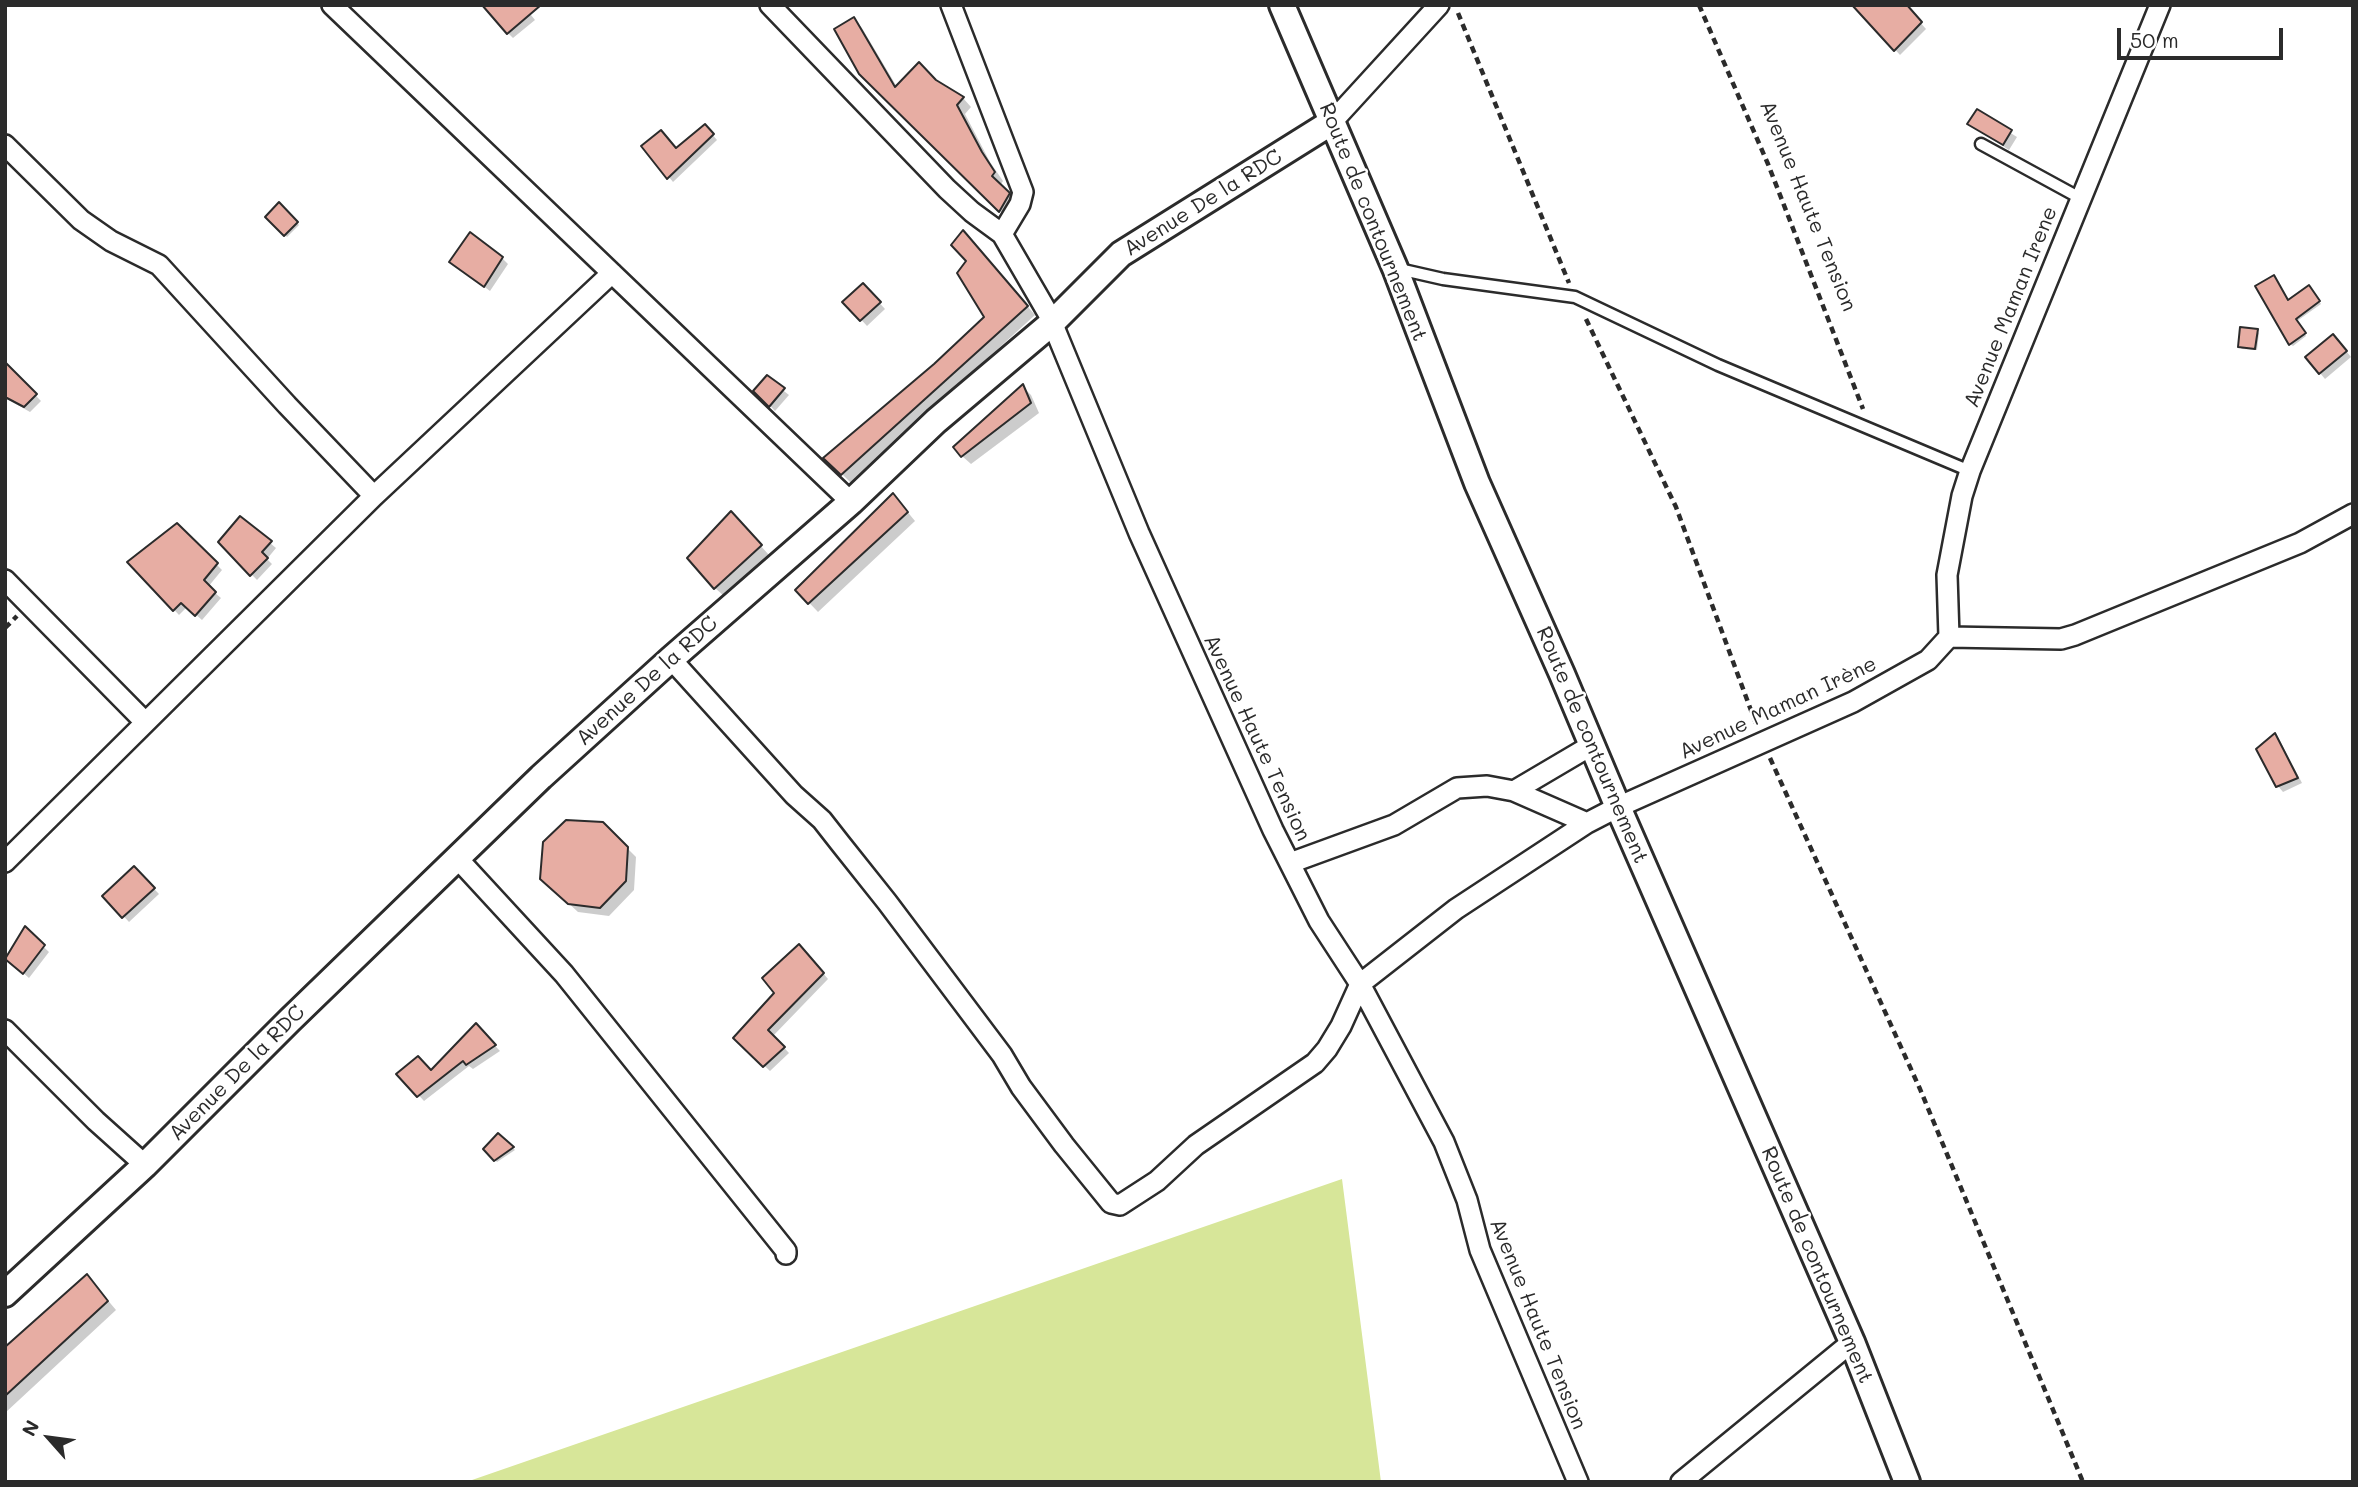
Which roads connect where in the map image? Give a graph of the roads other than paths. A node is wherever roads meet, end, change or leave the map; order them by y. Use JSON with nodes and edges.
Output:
{"nodes":[{"id":1,"x":332,"y":5,"type":"edge"},
{"id":2,"x":770,"y":5,"type":"edge"},
{"id":3,"x":951,"y":5,"type":"edge"},
{"id":4,"x":1282,"y":5,"type":"edge"},
{"id":5,"x":1440,"y":5,"type":"edge"},
{"id":6,"x":2160,"y":5,"type":"edge"},
{"id":7,"x":1332,"y":122,"type":"junction"},
{"id":8,"x":1981,"y":144,"type":"dead end"},
{"id":9,"x":5,"y":145,"type":"edge"},
{"id":10,"x":2080,"y":198,"type":"junction"},
{"id":11,"x":1002,"y":234,"type":"junction"},
{"id":12,"x":1395,"y":268,"type":"junction"},
{"id":13,"x":612,"y":273,"type":"junction"},
{"id":14,"x":1052,"y":323,"type":"junction"},
{"id":15,"x":1970,"y":471,"type":"junction"},
{"id":16,"x":374,"y":496,"type":"junction"},
{"id":17,"x":851,"y":502,"type":"junction"},
{"id":18,"x":2353,"y":514,"type":"edge"},
{"id":19,"x":5,"y":580,"type":"edge"},
{"id":20,"x":1949,"y":637,"type":"junction"},
{"id":21,"x":671,"y":659,"type":"junction"},
{"id":22,"x":145,"y":722,"type":"junction"},
{"id":23,"x":1592,"y":745,"type":"junction"},
{"id":24,"x":1514,"y":790,"type":"junction"},
{"id":25,"x":1618,"y":807,"type":"junction"},
{"id":26,"x":1587,"y":824,"type":"junction"},
{"id":27,"x":458,"y":859,"type":"junction"},
{"id":28,"x":5,"y":862,"type":"edge"},
{"id":29,"x":1290,"y":863,"type":"junction"},
{"id":30,"x":1360,"y":984,"type":"junction"},
{"id":31,"x":5,"y":1030,"type":"edge"},
{"id":32,"x":145,"y":1165,"type":"junction"},
{"id":33,"x":786,"y":1254,"type":"dead end"},
{"id":34,"x":5,"y":1294,"type":"edge"},
{"id":35,"x":1852,"y":1342,"type":"junction"},
{"id":36,"x":1577,"y":1482,"type":"edge"},
{"id":37,"x":1681,"y":1482,"type":"edge"},
{"id":38,"x":1908,"y":1482,"type":"edge"}],
"edges":[{"from":1,"to":13,"type":"street"},
{"from":2,"to":11,"type":"street"},
{"from":3,"to":11,"type":"street"},
{"from":4,"to":7,"type":"street","name":"Route de contournement"},
{"from":5,"to":7,"type":"street"},
{"from":6,"to":10,"type":"street","name":"Avenue Maman Irene"},
{"from":7,"to":12,"type":"street","name":"Route de contournement"},
{"from":7,"to":14,"type":"street","name":"Avenue De la RDC"},
{"from":8,"to":10,"type":"lane"},
{"from":9,"to":16,"type":"street"},
{"from":10,"to":15,"type":"street","name":"Avenue Maman Irene"},
{"from":11,"to":14,"type":"street","name":"Avenue Haute Tension"},
{"from":12,"to":15,"type":"lane"},
{"from":12,"to":23,"type":"street","name":"Route de contournement"},
{"from":13,"to":16,"type":"street"},
{"from":13,"to":17,"type":"street"},
{"from":14,"to":17,"type":"street","name":"Avenue De la RDC"},
{"from":14,"to":29,"type":"street","name":"Avenue Haute Tension"},
{"from":15,"to":20,"type":"street","name":"Avenue Maman Irene"},
{"from":16,"to":22,"type":"street"},
{"from":17,"to":21,"type":"street","name":"Avenue De la RDC"},
{"from":18,"to":20,"type":"street"},
{"from":19,"to":22,"type":"street"},
{"from":20,"to":25,"type":"street","name":"Avenue Maman Irène"},
{"from":21,"to":27,"type":"street","name":"Avenue De la RDC"},
{"from":21,"to":30,"type":"street"},
{"from":22,"to":28,"type":"street"},
{"from":23,"to":24,"type":"street"},
{"from":23,"to":25,"type":"street","name":"Route de contournement"},
{"from":24,"to":26,"type":"street"},
{"from":24,"to":29,"type":"street"},
{"from":25,"to":26,"type":"street","name":"Avenue Maman Irène"},
{"from":25,"to":35,"type":"street","name":"Route de contournement"},
{"from":26,"to":30,"type":"street","name":"Avenue Maman Irène"},
{"from":27,"to":32,"type":"street","name":"Avenue De la RDC"},
{"from":27,"to":33,"type":"street"},
{"from":29,"to":30,"type":"street","name":"Avenue Haute Tension"},
{"from":30,"to":36,"type":"street","name":"Avenue Haute Tension"},
{"from":31,"to":32,"type":"street"},
{"from":32,"to":34,"type":"street","name":"Avenue De la RDC"},
{"from":35,"to":37,"type":"street"},
{"from":35,"to":38,"type":"street","name":"Route de contournement"}]}
